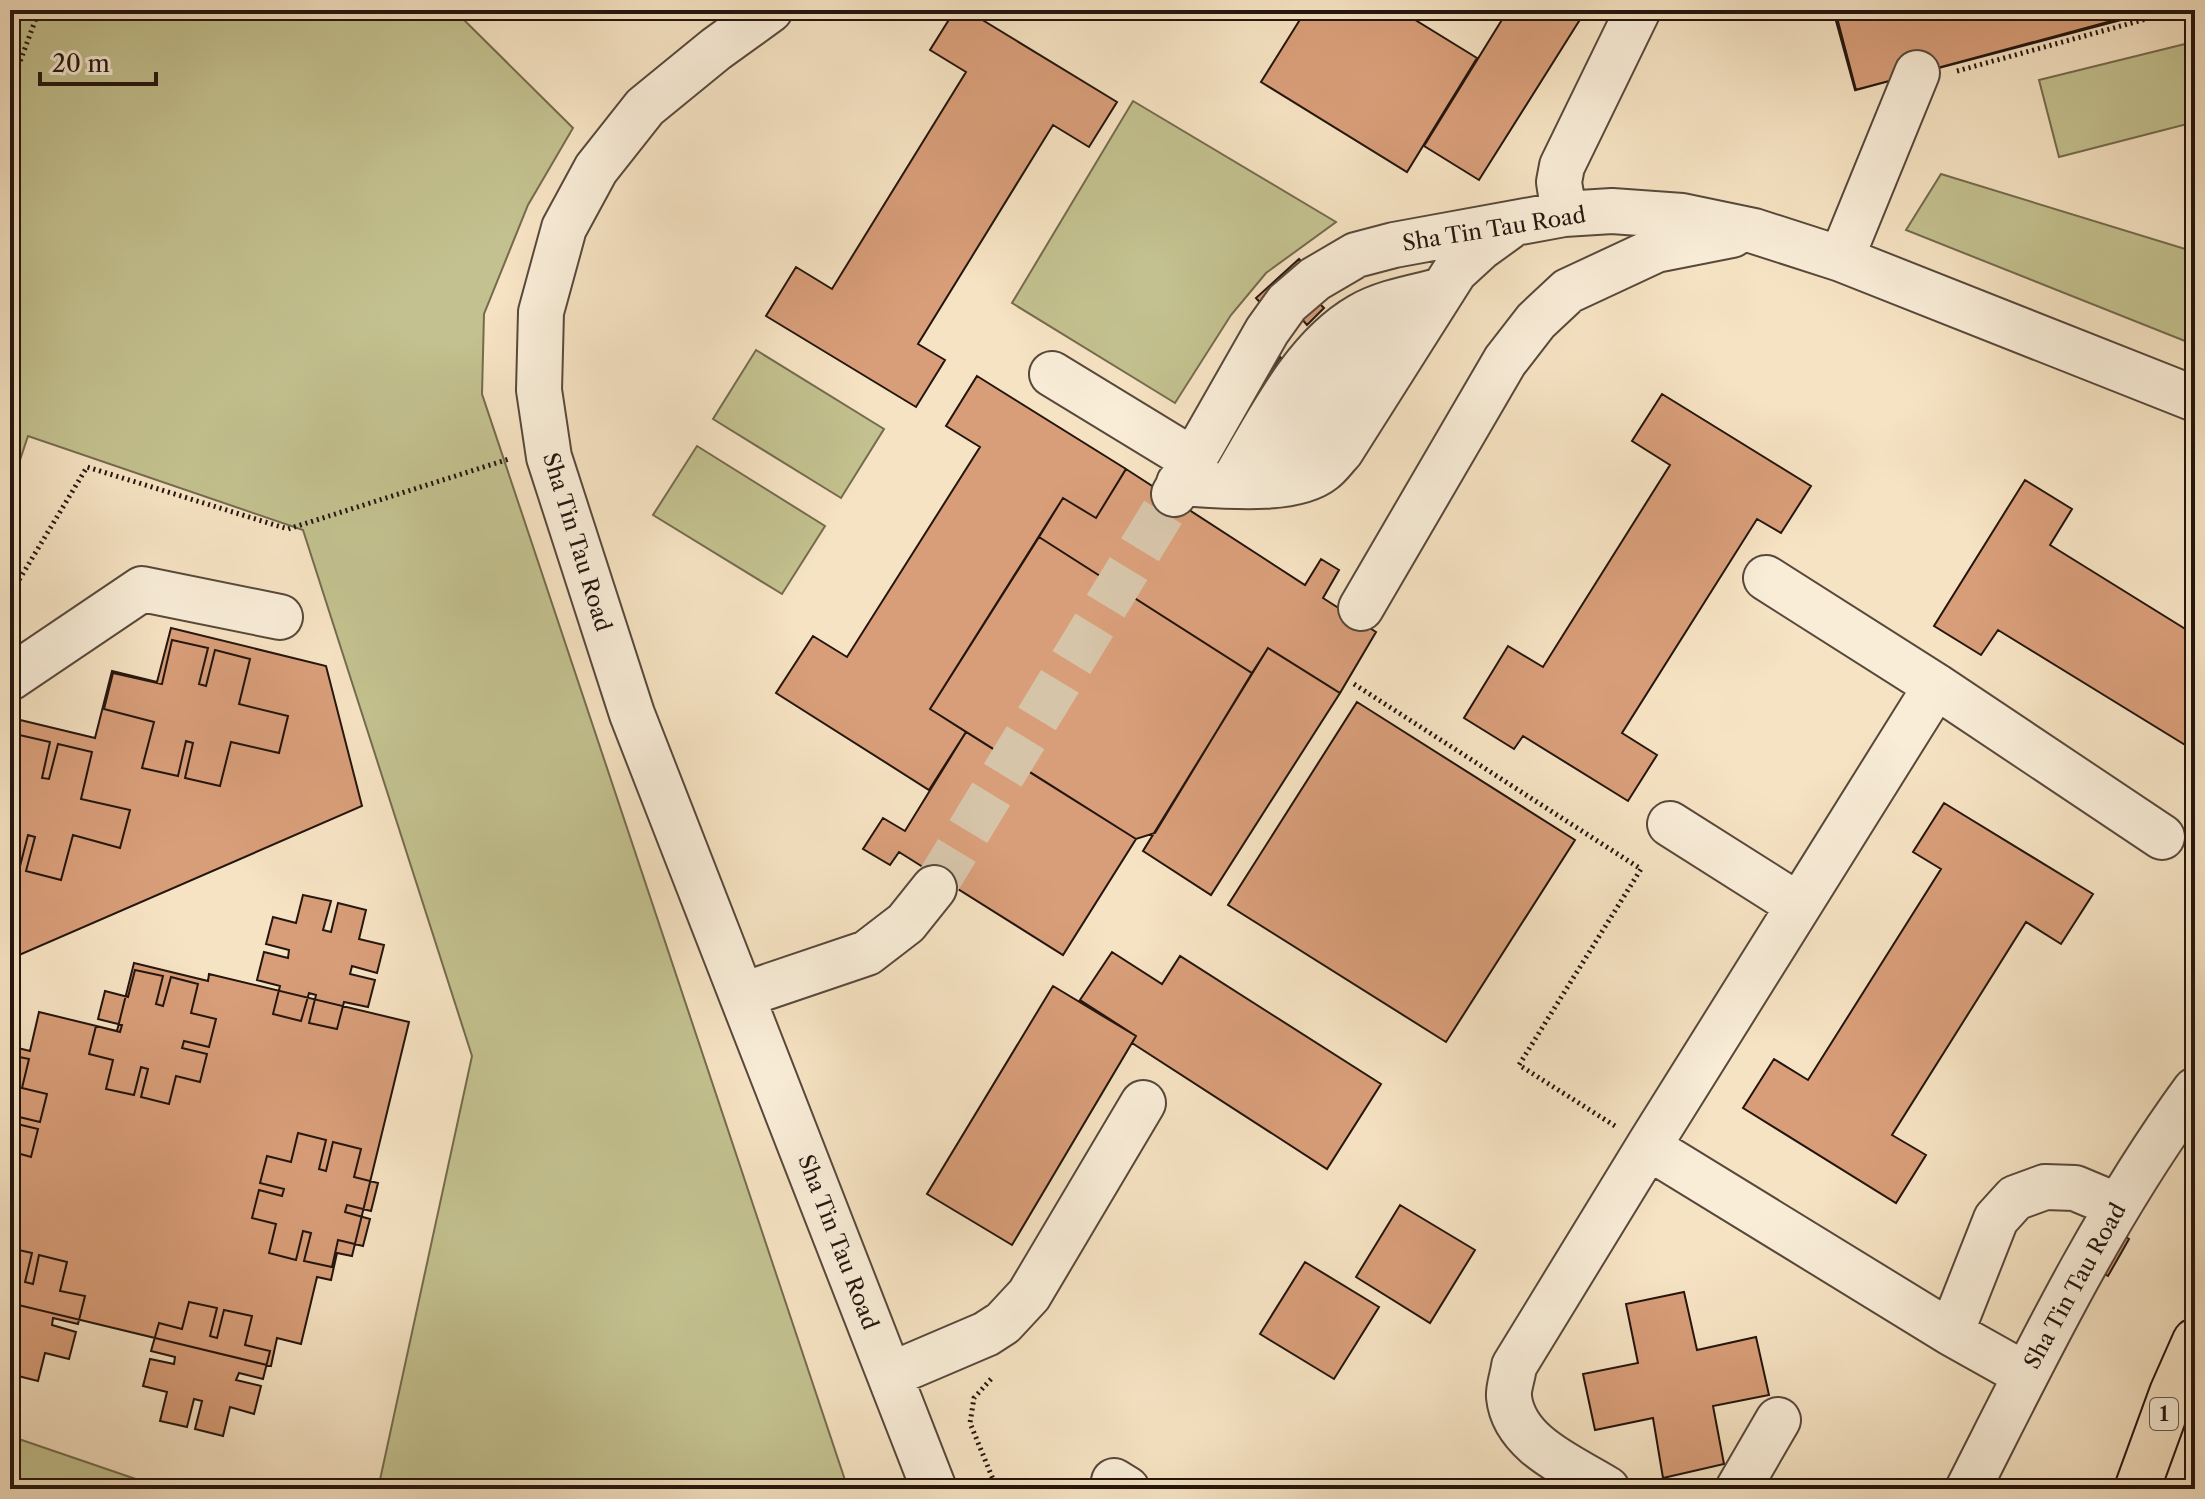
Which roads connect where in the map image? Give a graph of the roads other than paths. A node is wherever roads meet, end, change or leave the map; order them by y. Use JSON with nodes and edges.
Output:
{"nodes":[{"id":1,"x":770,"y":10,"type":"edge"},
{"id":2,"x":1638,"y":10,"type":"edge"},
{"id":3,"x":1915,"y":78,"type":"road end"},
{"id":4,"x":1564,"y":214,"type":"junction"},
{"id":5,"x":1514,"y":223,"type":"junction"},
{"id":6,"x":1754,"y":231,"type":"junction"},
{"id":7,"x":1841,"y":259,"type":"junction"},
{"id":8,"x":1443,"y":290,"type":"junction"},
{"id":9,"x":1052,"y":374,"type":"dead end"},
{"id":10,"x":2195,"y":399,"type":"edge"},
{"id":11,"x":1182,"y":479,"type":"junction"},
{"id":12,"x":1252,"y":485,"type":"junction"},
{"id":13,"x":1766,"y":578,"type":"dead end"},
{"id":14,"x":1361,"y":608,"type":"dead end"},
{"id":15,"x":280,"y":617,"type":"dead end"},
{"id":16,"x":10,"y":678,"type":"edge"},
{"id":17,"x":1936,"y":686,"type":"junction"},
{"id":18,"x":1670,"y":824,"type":"dead end"},
{"id":19,"x":2162,"y":837,"type":"dead end"},
{"id":20,"x":934,"y":888,"type":"tunnel mouth"},
{"id":21,"x":1798,"y":905,"type":"junction"},
{"id":22,"x":743,"y":995,"type":"junction"},
{"id":23,"x":2195,"y":1090,"type":"edge"},
{"id":24,"x":1143,"y":1103,"type":"dead end"},
{"id":25,"x":1648,"y":1147,"type":"junction"},
{"id":26,"x":2118,"y":1206,"type":"junction"},
{"id":27,"x":1951,"y":1333,"type":"junction"},
{"id":28,"x":2195,"y":1341,"type":"edge"},
{"id":29,"x":890,"y":1375,"type":"junction"},
{"id":30,"x":2026,"y":1375,"type":"junction"},
{"id":31,"x":1778,"y":1420,"type":"dead end"},
{"id":32,"x":934,"y":1489,"type":"edge"},
{"id":33,"x":1607,"y":1489,"type":"edge"},
{"id":34,"x":1738,"y":1489,"type":"edge"},
{"id":35,"x":1968,"y":1489,"type":"edge"},
{"id":36,"x":2137,"y":1489,"type":"edge"}],
"edges":[{"from":1,"to":22,"type":"street","name":"Sha Tin Tau Road"},
{"from":2,"to":4,"type":"street"},
{"from":3,"to":7,"type":"street"},
{"from":4,"to":5,"type":"street","name":"Sha Tin Tau Road"},
{"from":4,"to":6,"type":"street","name":"Sha Tin Tau Road"},
{"from":5,"to":8,"type":"street"},
{"from":5,"to":11,"type":"street","name":"Sha Tin Tau Road"},
{"from":6,"to":7,"type":"street","name":"Sha Tin Tau Road"},
{"from":6,"to":14,"type":"street"},
{"from":7,"to":10,"type":"street","name":"Sha Tin Tau Road"},
{"from":8,"to":12,"type":"street"},
{"from":8,"to":12,"type":"street"},
{"from":9,"to":11,"type":"street"},
{"from":11,"to":12,"type":"street"},
{"from":13,"to":17,"type":"street"},
{"from":15,"to":16,"type":"street"},
{"from":17,"to":19,"type":"street"},
{"from":17,"to":21,"type":"street"},
{"from":18,"to":21,"type":"street"},
{"from":20,"to":22,"type":"street"},
{"from":21,"to":25,"type":"street"},
{"from":22,"to":29,"type":"street","name":"Sha Tin Tau Road"},
{"from":23,"to":26,"type":"street","name":"Sha Tin Tau Road"},
{"from":24,"to":29,"type":"street"},
{"from":25,"to":27,"type":"street"},
{"from":25,"to":33,"type":"street"},
{"from":26,"to":27,"type":"street"},
{"from":26,"to":30,"type":"street","name":"Sha Tin Tau Road"},
{"from":27,"to":30,"type":"street"},
{"from":28,"to":36,"type":"highway","number":"1"},
{"from":29,"to":32,"type":"street","name":"Sha Tin Tau Road"},
{"from":30,"to":35,"type":"street","name":"Sha Tin Tau Road"},
{"from":31,"to":34,"type":"street"}]}
